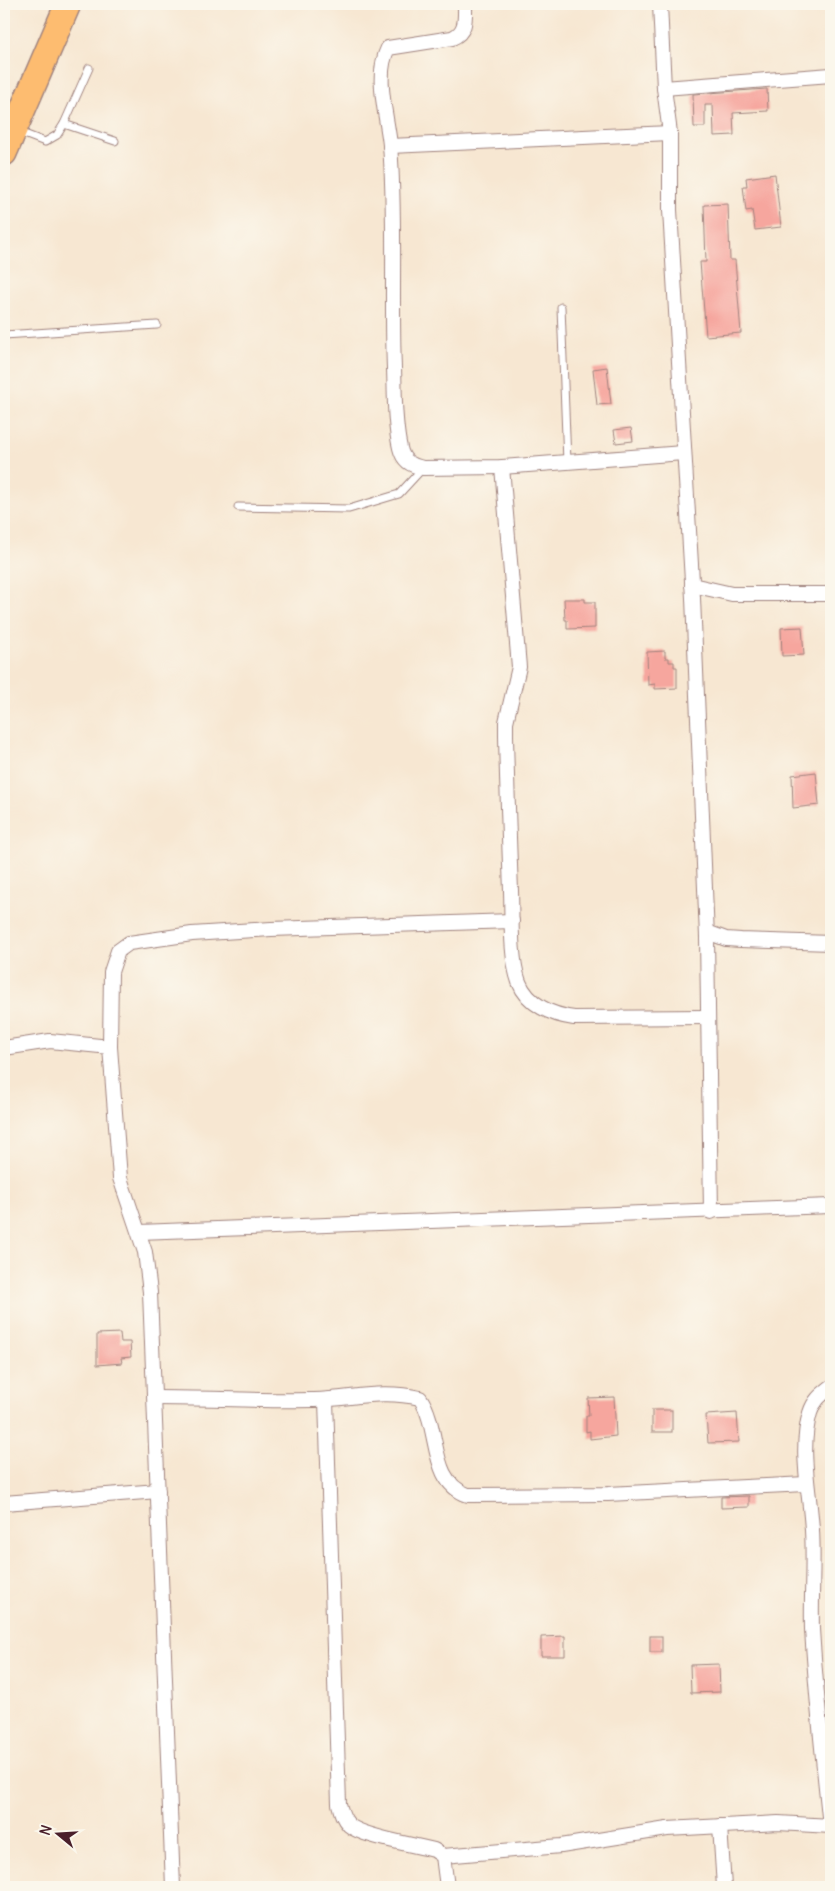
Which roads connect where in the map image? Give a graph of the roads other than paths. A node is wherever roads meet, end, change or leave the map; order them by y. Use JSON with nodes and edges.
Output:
{"nodes":[{"id":1,"x":68,"y":4,"type":"edge"},
{"id":2,"x":465,"y":4,"type":"edge"},
{"id":3,"x":660,"y":4,"type":"edge"},
{"id":4,"x":88,"y":68,"type":"dead end"},
{"id":5,"x":831,"y":75,"type":"edge"},
{"id":6,"x":664,"y":88,"type":"junction"},
{"id":7,"x":64,"y":124,"type":"junction"},
{"id":8,"x":14,"y":130,"type":"junction"},
{"id":9,"x":670,"y":133,"type":"junction"},
{"id":10,"x":115,"y":141,"type":"dead end"},
{"id":11,"x":390,"y":146,"type":"junction"},
{"id":12,"x":4,"y":153,"type":"edge"},
{"id":13,"x":561,"y":307,"type":"dead end"},
{"id":14,"x":157,"y":325,"type":"dead end"},
{"id":15,"x":4,"y":335,"type":"edge"},
{"id":16,"x":683,"y":453,"type":"junction"},
{"id":17,"x":567,"y":462,"type":"junction"},
{"id":18,"x":423,"y":468,"type":"junction"},
{"id":19,"x":502,"y":468,"type":"junction"},
{"id":20,"x":238,"y":507,"type":"dead end"},
{"id":21,"x":692,"y":585,"type":"junction"},
{"id":22,"x":831,"y":594,"type":"edge"},
{"id":23,"x":512,"y":921,"type":"junction"},
{"id":24,"x":707,"y":932,"type":"junction"},
{"id":25,"x":831,"y":943,"type":"edge"},
{"id":26,"x":708,"y":1018,"type":"junction"},
{"id":27,"x":110,"y":1047,"type":"junction"},
{"id":28,"x":4,"y":1048,"type":"edge"},
{"id":29,"x":831,"y":1206,"type":"edge"},
{"id":30,"x":711,"y":1212,"type":"junction"},
{"id":31,"x":139,"y":1232,"type":"junction"},
{"id":32,"x":831,"y":1387,"type":"edge"},
{"id":33,"x":156,"y":1398,"type":"junction"},
{"id":34,"x":326,"y":1400,"type":"junction"},
{"id":35,"x":806,"y":1484,"type":"junction"},
{"id":36,"x":158,"y":1491,"type":"junction"},
{"id":37,"x":4,"y":1503,"type":"edge"},
{"id":38,"x":720,"y":1826,"type":"junction"},
{"id":39,"x":831,"y":1826,"type":"edge"},
{"id":40,"x":443,"y":1856,"type":"junction"},
{"id":41,"x":173,"y":1887,"type":"edge"},
{"id":42,"x":447,"y":1887,"type":"edge"},
{"id":43,"x":724,"y":1887,"type":"edge"}],
"edges":[{"from":1,"to":8,"type":"highway"},
{"from":2,"to":11,"type":"street"},
{"from":3,"to":6,"type":"street"},
{"from":4,"to":7,"type":"lane"},
{"from":5,"to":6,"type":"street"},
{"from":6,"to":9,"type":"street"},
{"from":7,"to":8,"type":"lane"},
{"from":7,"to":10,"type":"lane"},
{"from":8,"to":12,"type":"highway"},
{"from":9,"to":11,"type":"street"},
{"from":9,"to":16,"type":"street"},
{"from":11,"to":18,"type":"street"},
{"from":13,"to":17,"type":"lane"},
{"from":14,"to":15,"type":"lane"},
{"from":16,"to":17,"type":"street"},
{"from":16,"to":21,"type":"street"},
{"from":17,"to":19,"type":"street"},
{"from":18,"to":19,"type":"street"},
{"from":18,"to":20,"type":"lane"},
{"from":19,"to":23,"type":"street"},
{"from":21,"to":22,"type":"street"},
{"from":21,"to":24,"type":"street"},
{"from":23,"to":26,"type":"street"},
{"from":23,"to":27,"type":"street"},
{"from":24,"to":25,"type":"street"},
{"from":24,"to":26,"type":"street"},
{"from":26,"to":30,"type":"street"},
{"from":27,"to":28,"type":"street"},
{"from":27,"to":31,"type":"street"},
{"from":29,"to":30,"type":"street"},
{"from":30,"to":31,"type":"street"},
{"from":31,"to":33,"type":"street"},
{"from":32,"to":35,"type":"street"},
{"from":33,"to":34,"type":"street"},
{"from":33,"to":36,"type":"street"},
{"from":34,"to":35,"type":"street"},
{"from":34,"to":40,"type":"street"},
{"from":35,"to":39,"type":"street"},
{"from":36,"to":37,"type":"street"},
{"from":36,"to":41,"type":"street"},
{"from":38,"to":39,"type":"street"},
{"from":38,"to":40,"type":"street"},
{"from":38,"to":43,"type":"street"},
{"from":40,"to":42,"type":"street"}]}
